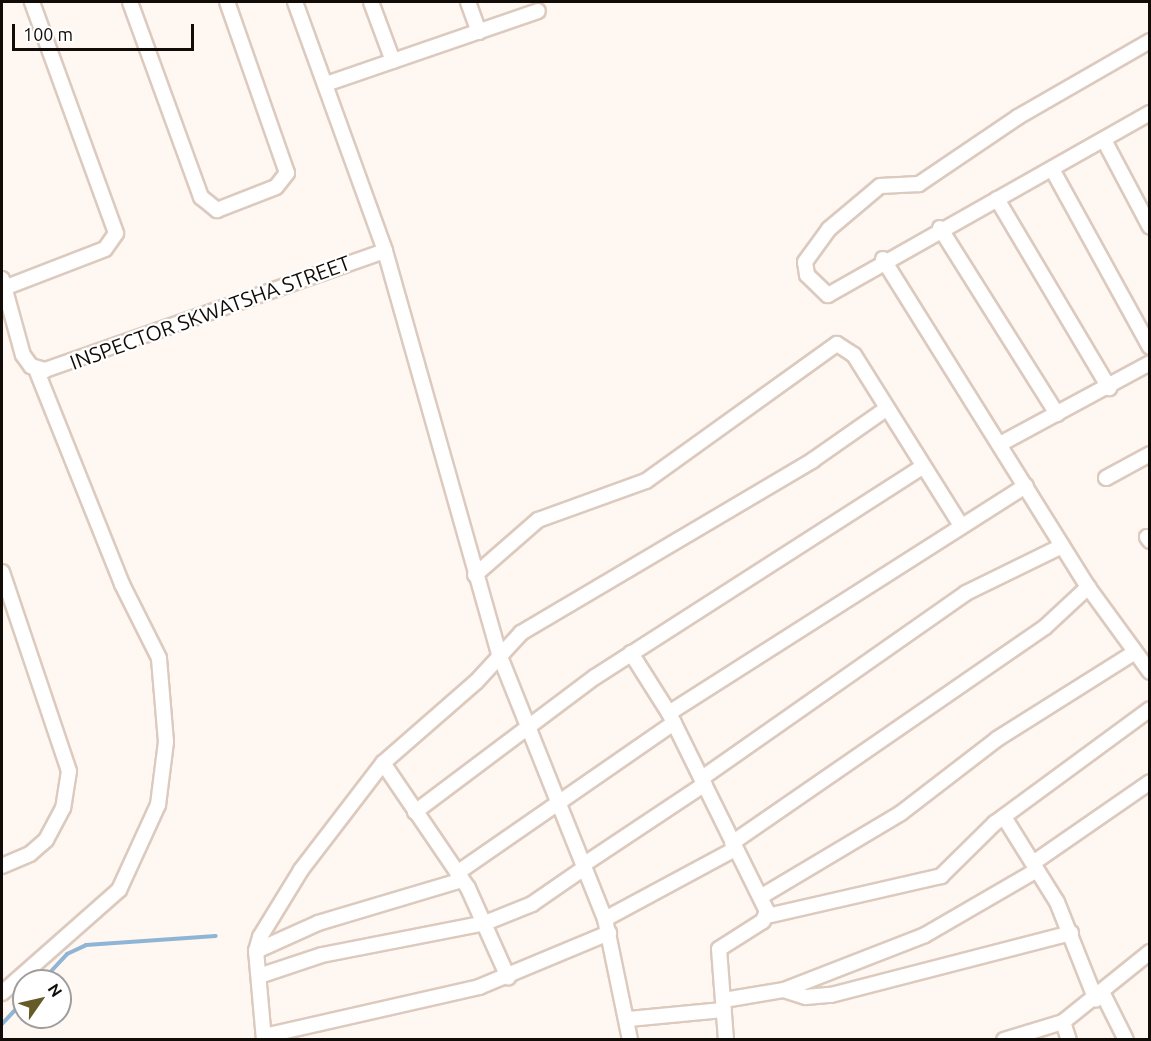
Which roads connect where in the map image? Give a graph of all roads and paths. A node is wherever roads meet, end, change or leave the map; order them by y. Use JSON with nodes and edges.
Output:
{"nodes":[{"id":1,"x":32,"y":2,"type":"edge"},
{"id":2,"x":130,"y":2,"type":"edge"},
{"id":3,"x":227,"y":2,"type":"edge"},
{"id":4,"x":295,"y":2,"type":"edge"},
{"id":5,"x":371,"y":2,"type":"edge"},
{"id":6,"x":468,"y":2,"type":"edge"},
{"id":7,"x":538,"y":11,"type":"dead end"},
{"id":8,"x":478,"y":32,"type":"junction"},
{"id":9,"x":1149,"y":41,"type":"edge"},
{"id":10,"x":393,"y":61,"type":"junction"},
{"id":11,"x":326,"y":84,"type":"junction"},
{"id":12,"x":1149,"y":115,"type":"edge"},
{"id":13,"x":1104,"y":140,"type":"junction"},
{"id":14,"x":1052,"y":169,"type":"junction"},
{"id":15,"x":997,"y":199,"type":"junction"},
{"id":16,"x":1149,"y":227,"type":"edge"},
{"id":17,"x":940,"y":228,"type":"junction"},
{"id":18,"x":385,"y":251,"type":"junction"},
{"id":19,"x":883,"y":259,"type":"junction"},
{"id":20,"x":3,"y":284,"type":"edge"},
{"id":21,"x":1149,"y":347,"type":"edge"},
{"id":22,"x":1149,"y":363,"type":"edge"},
{"id":23,"x":36,"y":369,"type":"junction"},
{"id":24,"x":1109,"y":388,"type":"junction"},
{"id":25,"x":886,"y":409,"type":"junction"},
{"id":26,"x":1057,"y":414,"type":"junction"},
{"id":27,"x":1002,"y":443,"type":"junction"},
{"id":28,"x":1149,"y":454,"type":"edge"},
{"id":29,"x":922,"y":467,"type":"junction"},
{"id":30,"x":1106,"y":478,"type":"dead end"},
{"id":31,"x":1026,"y":486,"type":"junction"},
{"id":32,"x":960,"y":524,"type":"junction"},
{"id":33,"x":1062,"y":546,"type":"junction"},
{"id":34,"x":2,"y":572,"type":"edge"},
{"id":35,"x":475,"y":574,"type":"junction"},
{"id":36,"x":1088,"y":587,"type":"junction"},
{"id":37,"x":1135,"y":652,"type":"junction"},
{"id":38,"x":632,"y":653,"type":"junction"},
{"id":39,"x":499,"y":654,"type":"junction"},
{"id":40,"x":1149,"y":672,"type":"edge"},
{"id":41,"x":1149,"y":709,"type":"edge"},
{"id":42,"x":672,"y":718,"type":"junction"},
{"id":43,"x":525,"y":726,"type":"junction"},
{"id":44,"x":383,"y":763,"type":"junction"},
{"id":45,"x":703,"y":781,"type":"junction"},
{"id":46,"x":1149,"y":782,"type":"edge"},
{"id":47,"x":559,"y":805,"type":"junction"},
{"id":48,"x":415,"y":812,"type":"junction"},
{"id":49,"x":1004,"y":817,"type":"junction"},
{"id":50,"x":733,"y":846,"type":"junction"},
{"id":51,"x":2,"y":866,"type":"edge"},
{"id":52,"x":1035,"y":866,"type":"junction"},
{"id":53,"x":584,"y":867,"type":"junction"},
{"id":54,"x":460,"y":876,"type":"junction"},
{"id":55,"x":762,"y":896,"type":"junction"},
{"id":56,"x":767,"y":916,"type":"junction"},
{"id":57,"x":485,"y":923,"type":"junction"},
{"id":58,"x":607,"y":926,"type":"junction"},
{"id":59,"x":1071,"y":933,"type":"junction"},
{"id":60,"x":256,"y":951,"type":"junction"},
{"id":61,"x":1149,"y":952,"type":"edge"},
{"id":62,"x":259,"y":976,"type":"junction"},
{"id":63,"x":508,"y":977,"type":"junction"},
{"id":64,"x":784,"y":990,"type":"junction"},
{"id":65,"x":2,"y":993,"type":"edge"},
{"id":66,"x":1100,"y":997,"type":"junction"},
{"id":67,"x":724,"y":1005,"type":"junction"},
{"id":68,"x":628,"y":1019,"type":"junction"},
{"id":69,"x":1063,"y":1022,"type":"junction"},
{"id":70,"x":264,"y":1038,"type":"edge"},
{"id":71,"x":630,"y":1040,"type":"edge"},
{"id":72,"x":726,"y":1040,"type":"edge"},
{"id":73,"x":1004,"y":1040,"type":"edge"},
{"id":74,"x":1069,"y":1040,"type":"edge"},
{"id":75,"x":1126,"y":1040,"type":"edge"}],
"edges":[{"from":1,"to":20,"type":"street"},
{"from":2,"to":3,"type":"street"},
{"from":4,"to":11,"type":"street"},
{"from":5,"to":10,"type":"street"},
{"from":6,"to":8,"type":"street"},
{"from":7,"to":8,"type":"street"},
{"from":8,"to":10,"type":"street"},
{"from":9,"to":19,"type":"street"},
{"from":10,"to":11,"type":"street"},
{"from":11,"to":18,"type":"street"},
{"from":12,"to":13,"type":"street"},
{"from":13,"to":14,"type":"street"},
{"from":13,"to":16,"type":"street"},
{"from":14,"to":15,"type":"street"},
{"from":14,"to":21,"type":"street"},
{"from":15,"to":17,"type":"street"},
{"from":15,"to":24,"type":"street"},
{"from":17,"to":19,"type":"street"},
{"from":17,"to":26,"type":"street"},
{"from":18,"to":23,"type":"street","name":"INSPECTOR SKWATSHA STREET"},
{"from":18,"to":35,"type":"street"},
{"from":19,"to":27,"type":"street"},
{"from":20,"to":23,"type":"street"},
{"from":22,"to":24,"type":"street"},
{"from":23,"to":65,"type":"street"},
{"from":24,"to":26,"type":"street"},
{"from":25,"to":29,"type":"street"},
{"from":25,"to":35,"type":"street"},
{"from":25,"to":39,"type":"street"},
{"from":26,"to":27,"type":"street"},
{"from":27,"to":31,"type":"street"},
{"from":28,"to":30,"type":"street"},
{"from":29,"to":32,"type":"street"},
{"from":29,"to":38,"type":"street"},
{"from":31,"to":32,"type":"street"},
{"from":31,"to":33,"type":"street"},
{"from":32,"to":42,"type":"street"},
{"from":33,"to":36,"type":"street"},
{"from":33,"to":45,"type":"street"},
{"from":34,"to":51,"type":"street"},
{"from":35,"to":39,"type":"street"},
{"from":36,"to":37,"type":"street"},
{"from":36,"to":50,"type":"street"},
{"from":37,"to":40,"type":"street"},
{"from":37,"to":55,"type":"street"},
{"from":38,"to":42,"type":"street"},
{"from":38,"to":43,"type":"street"},
{"from":39,"to":43,"type":"street"},
{"from":39,"to":44,"type":"street"},
{"from":41,"to":49,"type":"street"},
{"from":42,"to":45,"type":"street"},
{"from":42,"to":47,"type":"street"},
{"from":43,"to":47,"type":"street"},
{"from":43,"to":48,"type":"street"},
{"from":44,"to":48,"type":"street"},
{"from":44,"to":60,"type":"street"},
{"from":45,"to":50,"type":"street"},
{"from":45,"to":53,"type":"street"},
{"from":46,"to":52,"type":"street"},
{"from":47,"to":53,"type":"street"},
{"from":47,"to":54,"type":"street"},
{"from":48,"to":54,"type":"street"},
{"from":49,"to":52,"type":"street"},
{"from":49,"to":56,"type":"street"},
{"from":50,"to":55,"type":"street"},
{"from":50,"to":58,"type":"street"},
{"from":52,"to":59,"type":"street"},
{"from":52,"to":64,"type":"street"},
{"from":53,"to":57,"type":"street"},
{"from":53,"to":58,"type":"street"},
{"from":54,"to":57,"type":"street"},
{"from":54,"to":60,"type":"street"},
{"from":55,"to":56,"type":"street"},
{"from":56,"to":67,"type":"street"},
{"from":57,"to":62,"type":"street"},
{"from":57,"to":63,"type":"street"},
{"from":58,"to":63,"type":"street"},
{"from":58,"to":68,"type":"street"},
{"from":59,"to":64,"type":"street"},
{"from":59,"to":66,"type":"street"},
{"from":60,"to":62,"type":"street"},
{"from":61,"to":66,"type":"street"},
{"from":62,"to":70,"type":"street"},
{"from":63,"to":70,"type":"street"},
{"from":64,"to":67,"type":"street"},
{"from":66,"to":69,"type":"street"},
{"from":66,"to":75,"type":"street"},
{"from":67,"to":68,"type":"street"},
{"from":67,"to":72,"type":"street"},
{"from":68,"to":71,"type":"street"},
{"from":69,"to":73,"type":"street"},
{"from":69,"to":74,"type":"street"}]}
